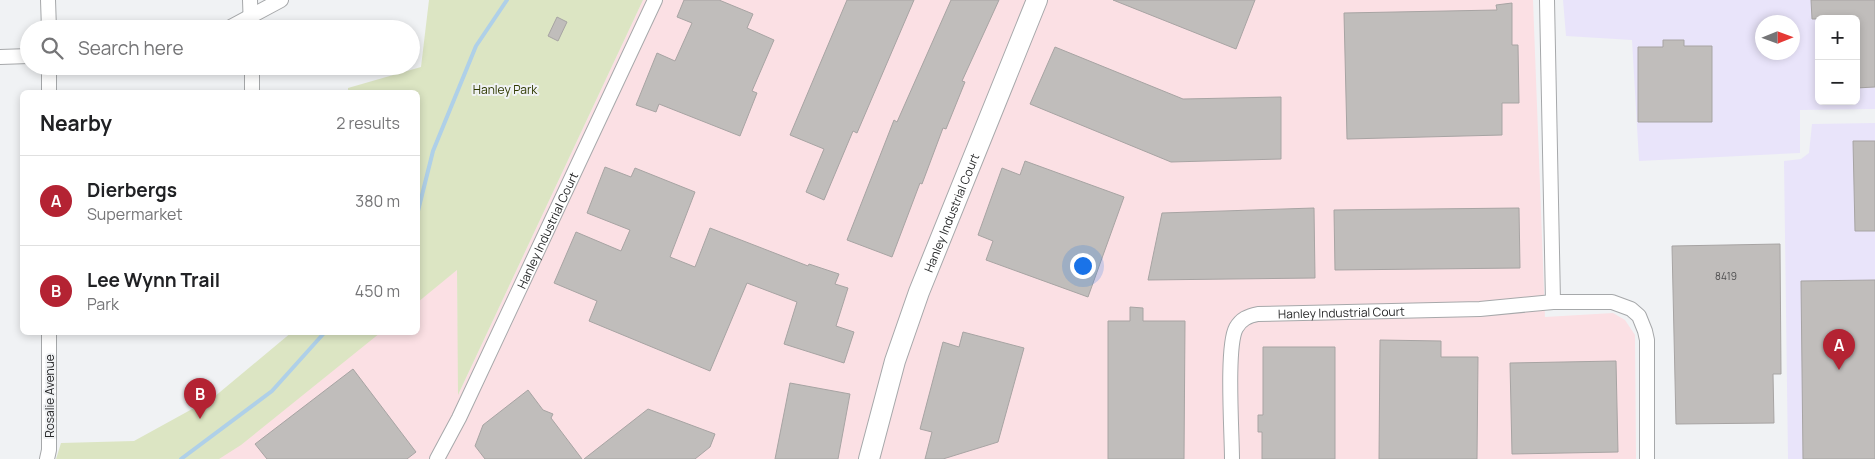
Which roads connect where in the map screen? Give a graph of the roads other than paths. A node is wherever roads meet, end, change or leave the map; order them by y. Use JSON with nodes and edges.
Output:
{"nodes":[{"id":1,"x":48,"y":0,"type":"edge"},
{"id":2,"x":250,"y":0,"type":"edge"},
{"id":3,"x":281,"y":0,"type":"edge"},
{"id":4,"x":655,"y":0,"type":"edge"},
{"id":5,"x":1037,"y":0,"type":"edge"},
{"id":6,"x":1547,"y":0,"type":"edge"},
{"id":7,"x":49,"y":20,"type":"edge"},
{"id":8,"x":251,"y":20,"type":"edge"},
{"id":9,"x":255,"y":20,"type":"edge"},
{"id":10,"x":20,"y":56,"type":"edge"},
{"id":11,"x":0,"y":57,"type":"edge"},
{"id":12,"x":49,"y":75,"type":"edge"},
{"id":13,"x":252,"y":75,"type":"edge"},
{"id":14,"x":49,"y":90,"type":"edge"},
{"id":15,"x":252,"y":90,"type":"edge"},
{"id":16,"x":1553,"y":302,"type":"junction"},
{"id":17,"x":49,"y":335,"type":"edge"},
{"id":18,"x":47,"y":459,"type":"edge"},
{"id":19,"x":437,"y":459,"type":"edge"},
{"id":20,"x":868,"y":459,"type":"edge"},
{"id":21,"x":1232,"y":459,"type":"edge"},
{"id":22,"x":1647,"y":459,"type":"edge"}],
"edges":[{"from":1,"to":7,"type":"street"},
{"from":2,"to":8,"type":"street"},
{"from":3,"to":9,"type":"street"},
{"from":4,"to":19,"type":"street","name":"Hanley Industrial Court"},
{"from":5,"to":20,"type":"street","name":"Hanley Industrial Court"},
{"from":6,"to":16,"type":"street"},
{"from":10,"to":11,"type":"street"},
{"from":12,"to":14,"type":"street"},
{"from":13,"to":15,"type":"street"},
{"from":16,"to":21,"type":"street","name":"Hanley Industrial Court"},
{"from":16,"to":22,"type":"street","name":"Hanley Industrial Court"},
{"from":17,"to":18,"type":"street","name":"Rosalie Avenue"}]}
